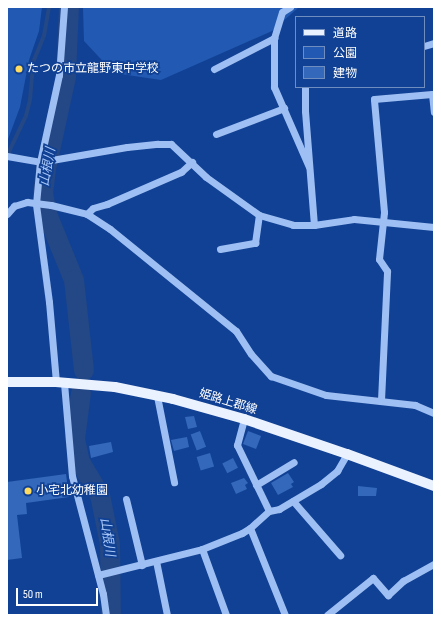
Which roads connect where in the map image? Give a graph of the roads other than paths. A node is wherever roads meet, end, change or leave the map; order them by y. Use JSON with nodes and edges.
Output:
{"nodes":[{"id":1,"x":64,"y":7,"type":"edge"},
{"id":2,"x":290,"y":7,"type":"edge"},
{"id":3,"x":274,"y":38,"type":"junction"},
{"id":4,"x":214,"y":69,"type":"dead end"},
{"id":5,"x":305,"y":88,"type":"edge"},
{"id":6,"x":284,"y":108,"type":"junction"},
{"id":7,"x":434,"y":112,"type":"edge"},
{"id":8,"x":216,"y":134,"type":"dead end"},
{"id":9,"x":7,"y":156,"type":"edge"},
{"id":10,"x":40,"y":162,"type":"junction"},
{"id":11,"x":192,"y":162,"type":"junction"},
{"id":12,"x":309,"y":167,"type":"junction"},
{"id":13,"x":39,"y":204,"type":"junction"},
{"id":14,"x":7,"y":214,"type":"edge"},
{"id":15,"x":87,"y":214,"type":"junction"},
{"id":16,"x":259,"y":216,"type":"junction"},
{"id":17,"x":384,"y":222,"type":"junction"},
{"id":18,"x":314,"y":225,"type":"junction"},
{"id":19,"x":434,"y":227,"type":"edge"},
{"id":20,"x":220,"y":249,"type":"dead end"},
{"id":21,"x":7,"y":382,"type":"edge"},
{"id":22,"x":60,"y":382,"type":"junction"},
{"id":23,"x":157,"y":396,"type":"junction"},
{"id":24,"x":381,"y":400,"type":"junction"},
{"id":25,"x":434,"y":413,"type":"edge"},
{"id":26,"x":244,"y":419,"type":"junction"},
{"id":27,"x":347,"y":454,"type":"junction"},
{"id":28,"x":294,"y":462,"type":"dead end"},
{"id":29,"x":174,"y":482,"type":"dead end"},
{"id":30,"x":256,"y":484,"type":"junction"},
{"id":31,"x":434,"y":486,"type":"edge"},
{"id":32,"x":126,"y":500,"type":"dead end"},
{"id":33,"x":293,"y":501,"type":"junction"},
{"id":34,"x":269,"y":511,"type":"junction"},
{"id":35,"x":250,"y":528,"type":"junction"},
{"id":36,"x":202,"y":549,"type":"junction"},
{"id":37,"x":340,"y":555,"type":"dead end"},
{"id":38,"x":156,"y":561,"type":"junction"},
{"id":39,"x":434,"y":564,"type":"edge"},
{"id":40,"x":142,"y":565,"type":"junction"},
{"id":41,"x":98,"y":575,"type":"junction"},
{"id":42,"x":106,"y":615,"type":"edge"},
{"id":43,"x":167,"y":615,"type":"edge"},
{"id":44,"x":226,"y":615,"type":"edge"},
{"id":45,"x":285,"y":615,"type":"edge"},
{"id":46,"x":327,"y":615,"type":"edge"}],
"edges":[{"from":1,"to":10,"type":"street"},
{"from":2,"to":3,"type":"street"},
{"from":3,"to":4,"type":"street"},
{"from":3,"to":6,"type":"street"},
{"from":5,"to":12,"type":"street"},
{"from":6,"to":8,"type":"street"},
{"from":6,"to":12,"type":"street"},
{"from":7,"to":17,"type":"street"},
{"from":9,"to":10,"type":"street"},
{"from":10,"to":11,"type":"street"},
{"from":10,"to":13,"type":"street"},
{"from":11,"to":15,"type":"street"},
{"from":11,"to":16,"type":"street"},
{"from":12,"to":18,"type":"street"},
{"from":13,"to":14,"type":"street"},
{"from":13,"to":15,"type":"street"},
{"from":13,"to":22,"type":"street"},
{"from":15,"to":24,"type":"street"},
{"from":16,"to":18,"type":"street"},
{"from":16,"to":20,"type":"street"},
{"from":17,"to":18,"type":"street"},
{"from":17,"to":19,"type":"street"},
{"from":17,"to":24,"type":"street"},
{"from":21,"to":22,"type":"main road","name":"姫路上郡線"},
{"from":22,"to":23,"type":"main road","name":"姫路上郡線"},
{"from":22,"to":41,"type":"street"},
{"from":23,"to":26,"type":"main road","name":"姫路上郡線"},
{"from":23,"to":29,"type":"street"},
{"from":24,"to":25,"type":"street"},
{"from":26,"to":27,"type":"main road","name":"姫路上郡線"},
{"from":26,"to":30,"type":"street"},
{"from":27,"to":31,"type":"main road","name":"姫路上郡線"},
{"from":27,"to":33,"type":"street"},
{"from":28,"to":30,"type":"street"},
{"from":30,"to":34,"type":"street"},
{"from":32,"to":40,"type":"street"},
{"from":33,"to":34,"type":"street"},
{"from":33,"to":37,"type":"street"},
{"from":34,"to":35,"type":"street"},
{"from":35,"to":36,"type":"street"},
{"from":35,"to":45,"type":"street"},
{"from":36,"to":38,"type":"street"},
{"from":36,"to":44,"type":"street"},
{"from":38,"to":40,"type":"street"},
{"from":38,"to":43,"type":"street"},
{"from":39,"to":46,"type":"street"},
{"from":40,"to":41,"type":"street"},
{"from":41,"to":42,"type":"street"}]}
